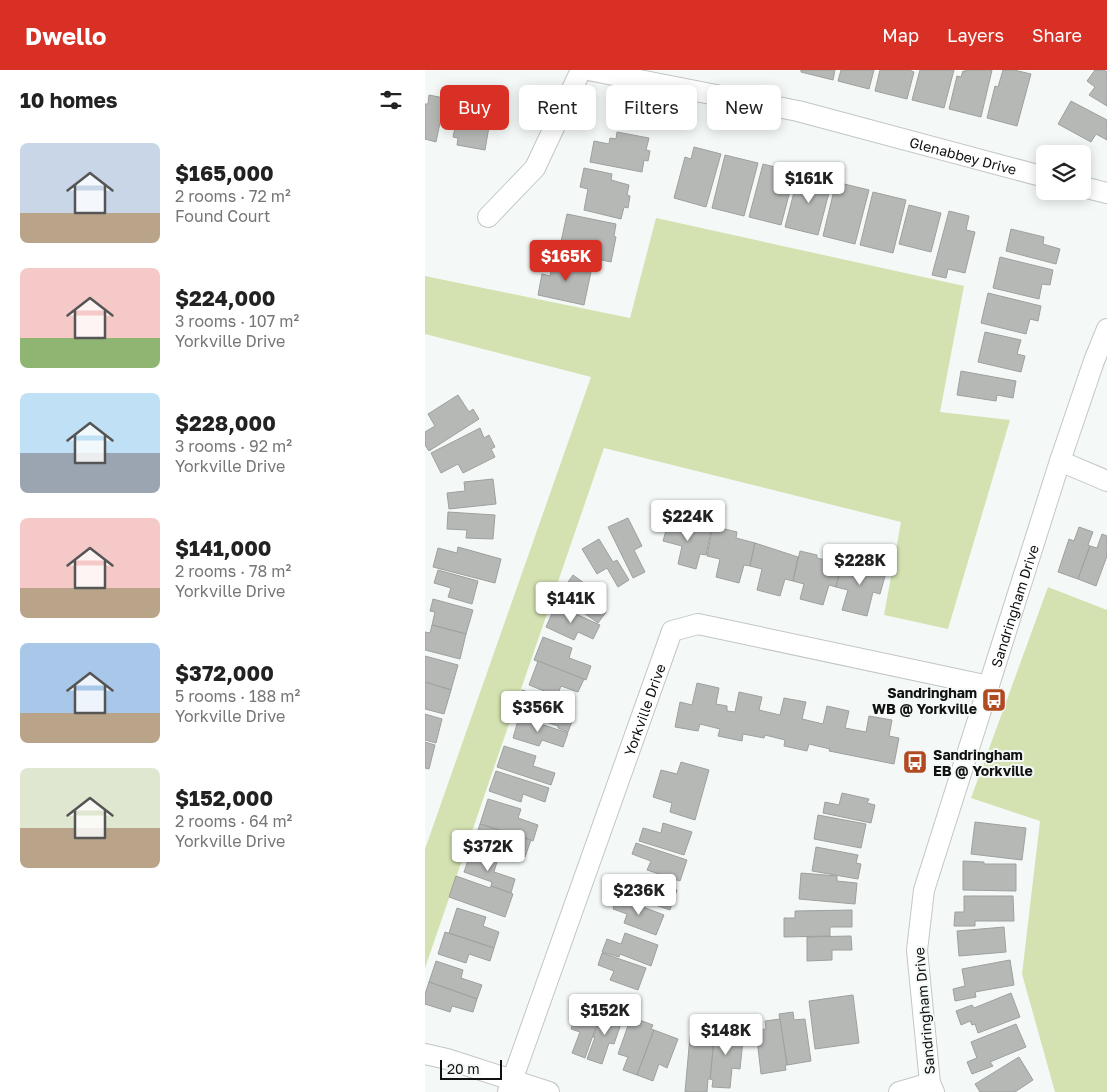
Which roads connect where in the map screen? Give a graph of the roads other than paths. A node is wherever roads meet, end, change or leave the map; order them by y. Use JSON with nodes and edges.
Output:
{"nodes":[{"id":1,"x":581,"y":70,"type":"edge"},
{"id":2,"x":588,"y":70,"type":"edge"},
{"id":3,"x":1036,"y":175,"type":"edge"},
{"id":4,"x":1091,"y":188,"type":"edge"},
{"id":5,"x":1107,"y":193,"type":"edge"},
{"id":6,"x":488,"y":217,"type":"dead end"},
{"id":7,"x":1107,"y":329,"type":"edge"},
{"id":8,"x":1060,"y":461,"type":"junction"},
{"id":9,"x":1107,"y":481,"type":"edge"},
{"id":10,"x":989,"y":686,"type":"junction"},
{"id":11,"x":425,"y":1054,"type":"edge"},
{"id":12,"x":510,"y":1086,"type":"edge"},
{"id":13,"x":932,"y":1087,"type":"edge"},
{"id":14,"x":549,"y":1092,"type":"edge"},
{"id":15,"x":899,"y":1092,"type":"edge"}],
"edges":[{"from":1,"to":6,"type":"street"},
{"from":2,"to":3,"type":"street","name":"Glenabbey Drive"},
{"from":4,"to":5,"type":"street"},
{"from":7,"to":8,"type":"street","name":"Sandringham Drive"},
{"from":8,"to":9,"type":"street"},
{"from":8,"to":10,"type":"street","name":"Sandringham Drive"},
{"from":10,"to":12,"type":"street","name":"Yorkville Drive"},
{"from":10,"to":13,"type":"street","name":"Sandringham Drive"},
{"from":11,"to":12,"type":"street"},
{"from":12,"to":14,"type":"street"},
{"from":13,"to":15,"type":"street"}]}
